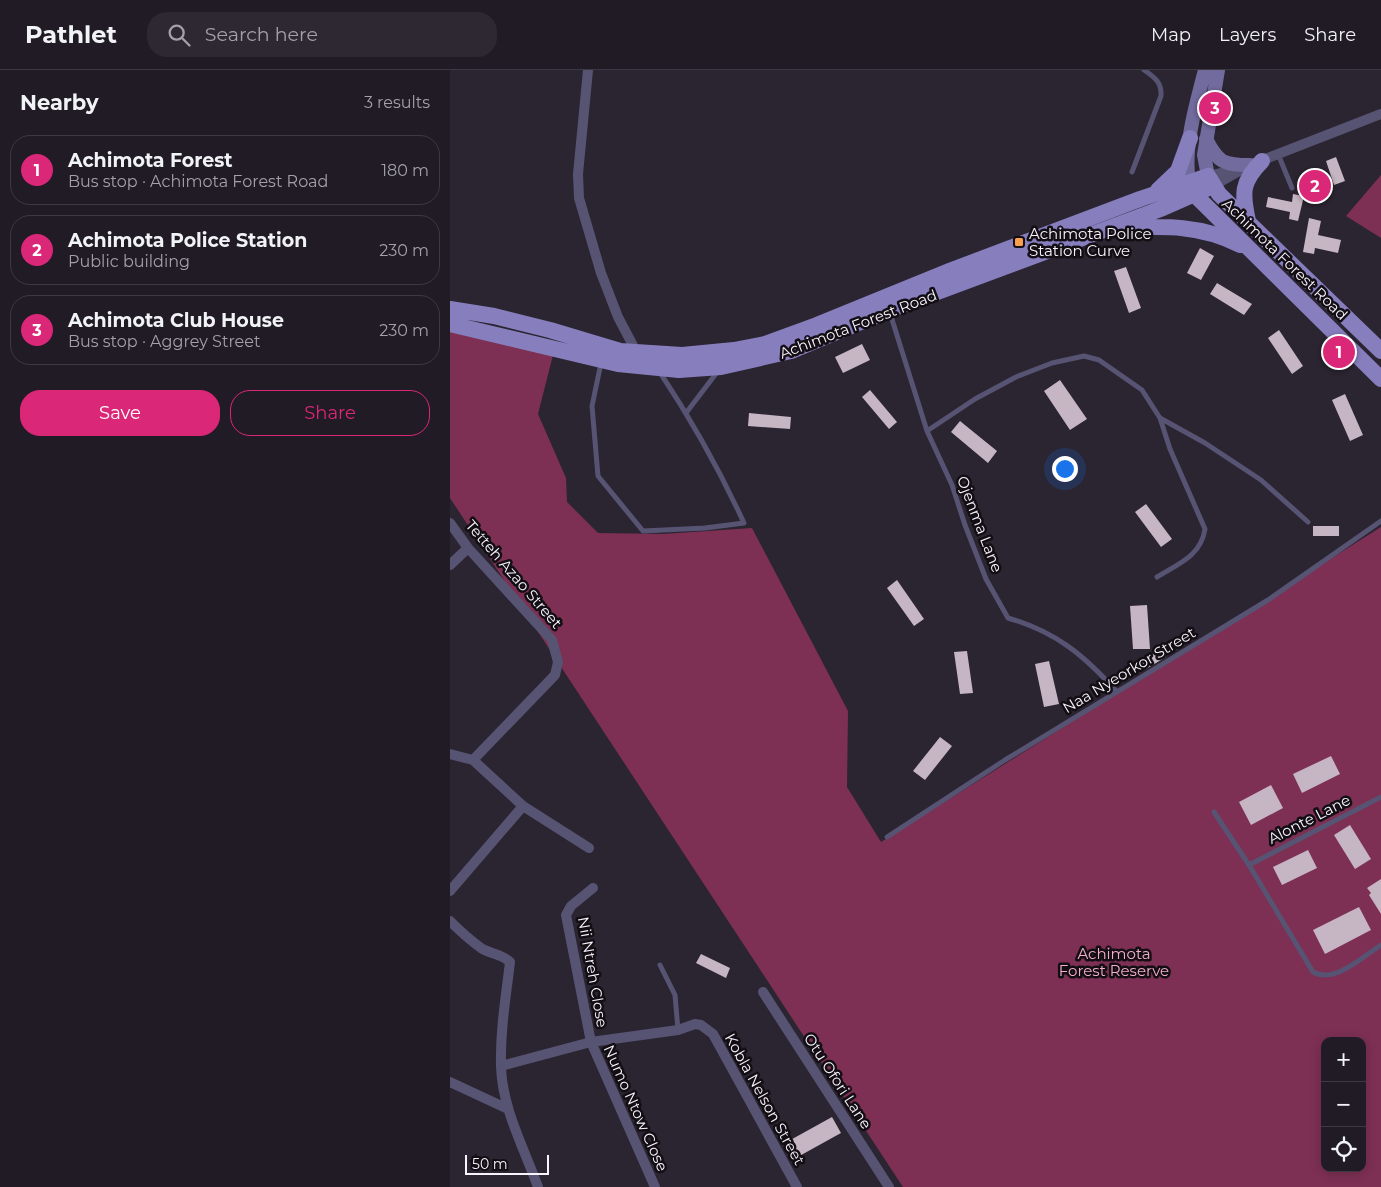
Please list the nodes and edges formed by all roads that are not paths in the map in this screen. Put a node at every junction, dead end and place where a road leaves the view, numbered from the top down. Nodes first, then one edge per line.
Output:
1 (588, 70) edge
2 (1205, 70) edge
3 (1218, 70) edge
4 (1146, 71) edge
5 (1381, 114) edge
6 (1198, 138) junction
7 (1278, 154) junction
8 (1256, 163) junction
9 (1132, 172) dead end
10 (1211, 181) junction
11 (1292, 188) dead end
12 (1192, 189) junction
13 (1140, 199) junction
14 (1248, 221) junction
15 (1103, 229) junction
16 (1253, 252) junction
17 (450, 309) edge
18 (889, 310) junction
19 (450, 324) edge
20 (1381, 351) edge
21 (637, 353) junction
22 (601, 361) junction
23 (721, 367) junction
24 (657, 368) junction
25 (1381, 379) edge
26 (686, 413) junction
27 (1160, 418) junction
28 (927, 431) junction
29 (1381, 521) edge
30 (1308, 522) dead end
31 (450, 523) edge
32 (468, 548) junction
33 (450, 564) edge
34 (1157, 577) dead end
35 (1117, 692) junction
36 (450, 754) edge
37 (473, 760) junction
38 (1381, 796) edge
39 (523, 806) junction
40 (1214, 812) dead end
41 (887, 837) dead end
42 (589, 848) dead end
43 (1249, 865) junction
44 (593, 888) dead end
45 (450, 891) edge
46 (450, 920) edge
47 (1381, 945) edge
48 (660, 966) dead end
49 (763, 992) dead end
50 (678, 1030) junction
51 (591, 1042) junction
52 (501, 1066) junction
53 (450, 1082) edge
54 (508, 1109) junction
55 (538, 1187) edge
56 (655, 1187) edge
57 (797, 1187) edge
58 (889, 1187) edge

1 - 21 street
2 - 6 main road
3 - 6 main road
4 - 9 lane
5 - 7 street
6 - 8 main road
6 - 10 main road
6 - 12 main road
6 - 13 main road
7 - 8 street
7 - 11 lane
8 - 10 street
8 - 14 main road
10 - 12 main road, Achimota Forest Road
10 - 14 main road, Achimota Forest Road
12 - 13 main road, Achimota Forest Road
12 - 15 main road, Achimota Forest Road
12 - 16 main road, Achimota Forest Road
13 - 21 main road, Achimota Forest Road
14 - 20 main road, Achimota Forest Road
15 - 16 main road
15 - 18 main road, Achimota Forest Road
16 - 25 main road, Achimota Forest Road
17 - 21 main road, Achimota Forest Road
18 - 23 main road, Achimota Forest Road
18 - 28 lane, Ojenma Lane
19 - 22 main road, Achimota Forest Road
22 - 24 main road, Achimota Forest Road
22 - 26 lane
23 - 24 main road, Achimota Forest Road
23 - 26 lane
24 - 26 lane
27 - 28 lane
27 - 30 lane
27 - 34 lane
28 - 35 lane, Ojenma Lane
29 - 35 lane, Naa Nyeorkor Street
31 - 32 street, Tetteh Azao Street
32 - 33 street
32 - 37 street, Tetteh Azao Street
35 - 41 lane, Naa Nyeorkor Street
36 - 37 street
37 - 39 street
38 - 43 lane, Alonte Lane
39 - 42 street
39 - 45 street
40 - 43 lane
43 - 47 lane
44 - 51 street, Nii Ntreh Close
46 - 52 street
48 - 50 lane
49 - 58 street, Otu Ofori Lane
50 - 51 street, Kobla Nelson Street
50 - 57 street, Kobla Nelson Street
51 - 52 street, Kobla Nelson Street
51 - 56 street, Numo Ntow Close
52 - 54 street
53 - 54 street
54 - 55 street

